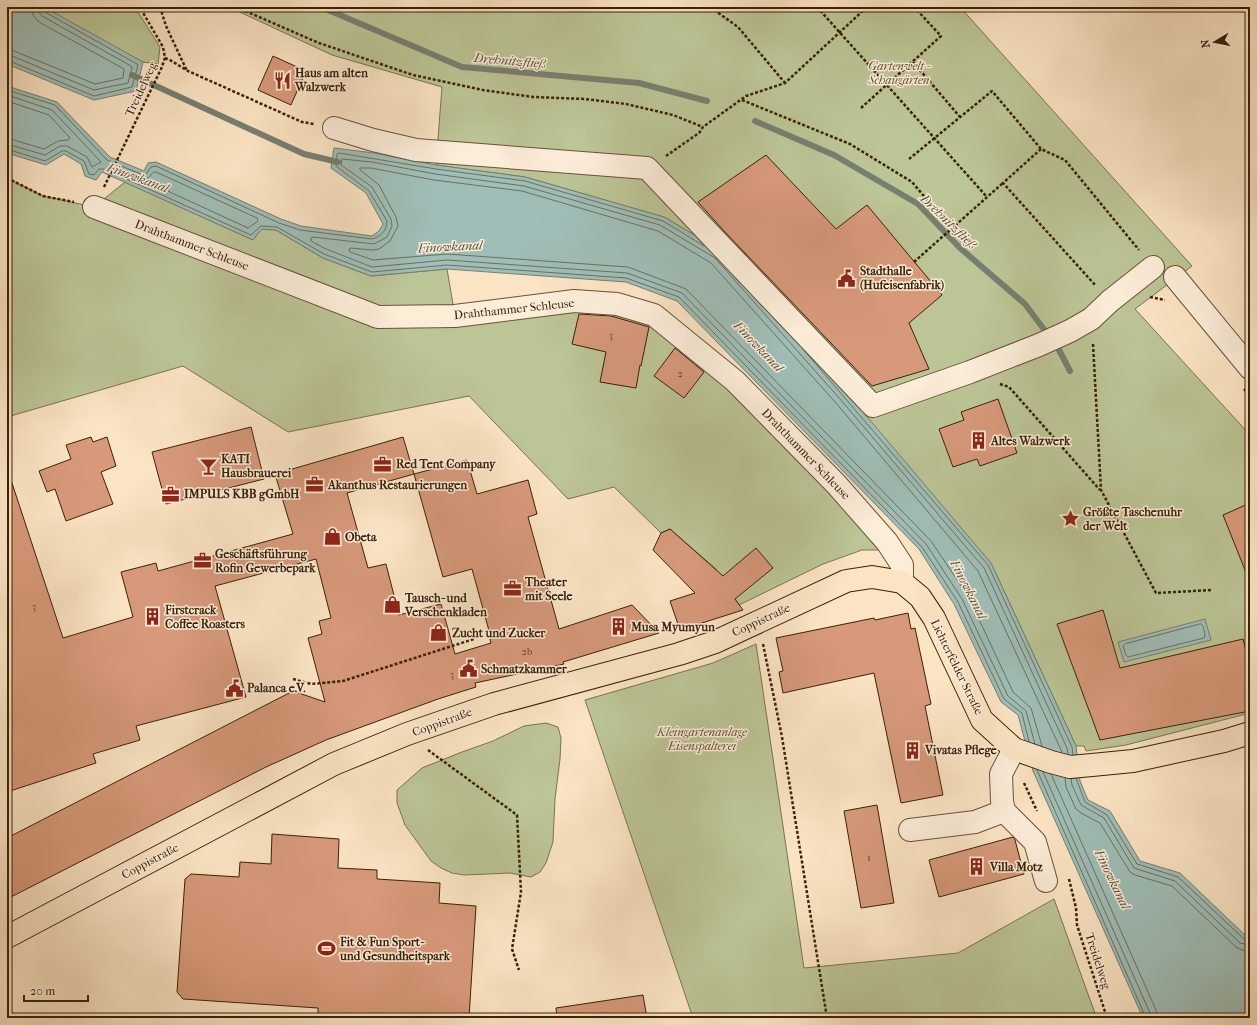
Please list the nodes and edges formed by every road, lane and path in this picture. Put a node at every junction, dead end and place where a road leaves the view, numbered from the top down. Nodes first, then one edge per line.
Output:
1 (144, 7) edge
2 (160, 7) edge
3 (236, 7) edge
4 (710, 7) edge
5 (817, 7) edge
6 (867, 7) edge
7 (914, 7) edge
8 (840, 32) junction
9 (165, 58) junction
10 (913, 62) junction
11 (188, 71) junction
12 (785, 83) junction
13 (888, 86) junction
14 (741, 100) junction
15 (861, 108) dead end
16 (960, 117) junction
17 (704, 127) junction
18 (334, 128) joint
19 (934, 138) junction
20 (1041, 149) junction
21 (674, 150) dead end
22 (909, 159) dead end
23 (7, 178) edge
24 (108, 178) dead end
25 (1003, 183) junction
26 (987, 197) junction
27 (94, 207) joint
28 (951, 228) junction
29 (914, 262) dead end
30 (1153, 267) joint
31 (1175, 278) dead end
32 (1110, 301) junction
33 (1091, 319) junction
34 (1250, 368) edge
35 (970, 372) junction
36 (1101, 490) junction
37 (902, 582) junction
38 (1212, 590) dead end
39 (755, 623) junction
40 (474, 639) dead end
41 (293, 679) dead end
42 (1250, 733) edge
43 (407, 734) junction
44 (1014, 749) junction
45 (1004, 811) junction
46 (910, 830) dead end
47 (1046, 881) dead end
48 (1076, 908) dead end
49 (7, 937) edge
50 (519, 970) dead end
51 (827, 1018) edge
52 (1107, 1018) edge

1 - 9 path, Treidelweg
2 - 11 path
3 - 17 path
4 - 12 path
5 - 8 path
6 - 8 path
7 - 10 path
8 - 12 path
8 - 13 path
9 - 11 path
9 - 24 path, Treidelweg
10 - 13 path
10 - 16 path
11 - 18 path
12 - 14 path
13 - 15 path
13 - 19 path
14 - 17 path
14 - 28 path
16 - 19 path
16 - 20 path
17 - 21 path
18 - 35 lane
19 - 22 path
19 - 26 path
20 - 25 path
20 - 30 path
23 - 27 path
25 - 26 path
25 - 32 path
26 - 28 path
27 - 37 lane, Drahthammer Schleuse
28 - 29 path
30 - 32 lane
31 - 34 lane
32 - 33 lane
33 - 35 lane
33 - 36 path
35 - 36 path
36 - 38 path
37 - 39 main road, Coppistraße
37 - 44 main road, Lichterfelder Straße
39 - 43 main road, Coppistraße
39 - 51 path
40 - 41 path
42 - 44 main road, Lichterfelder Straße
43 - 49 main road, Coppistraße
43 - 50 path
44 - 45 lane
45 - 46 lane
45 - 47 lane
48 - 52 path, Treidelweg

